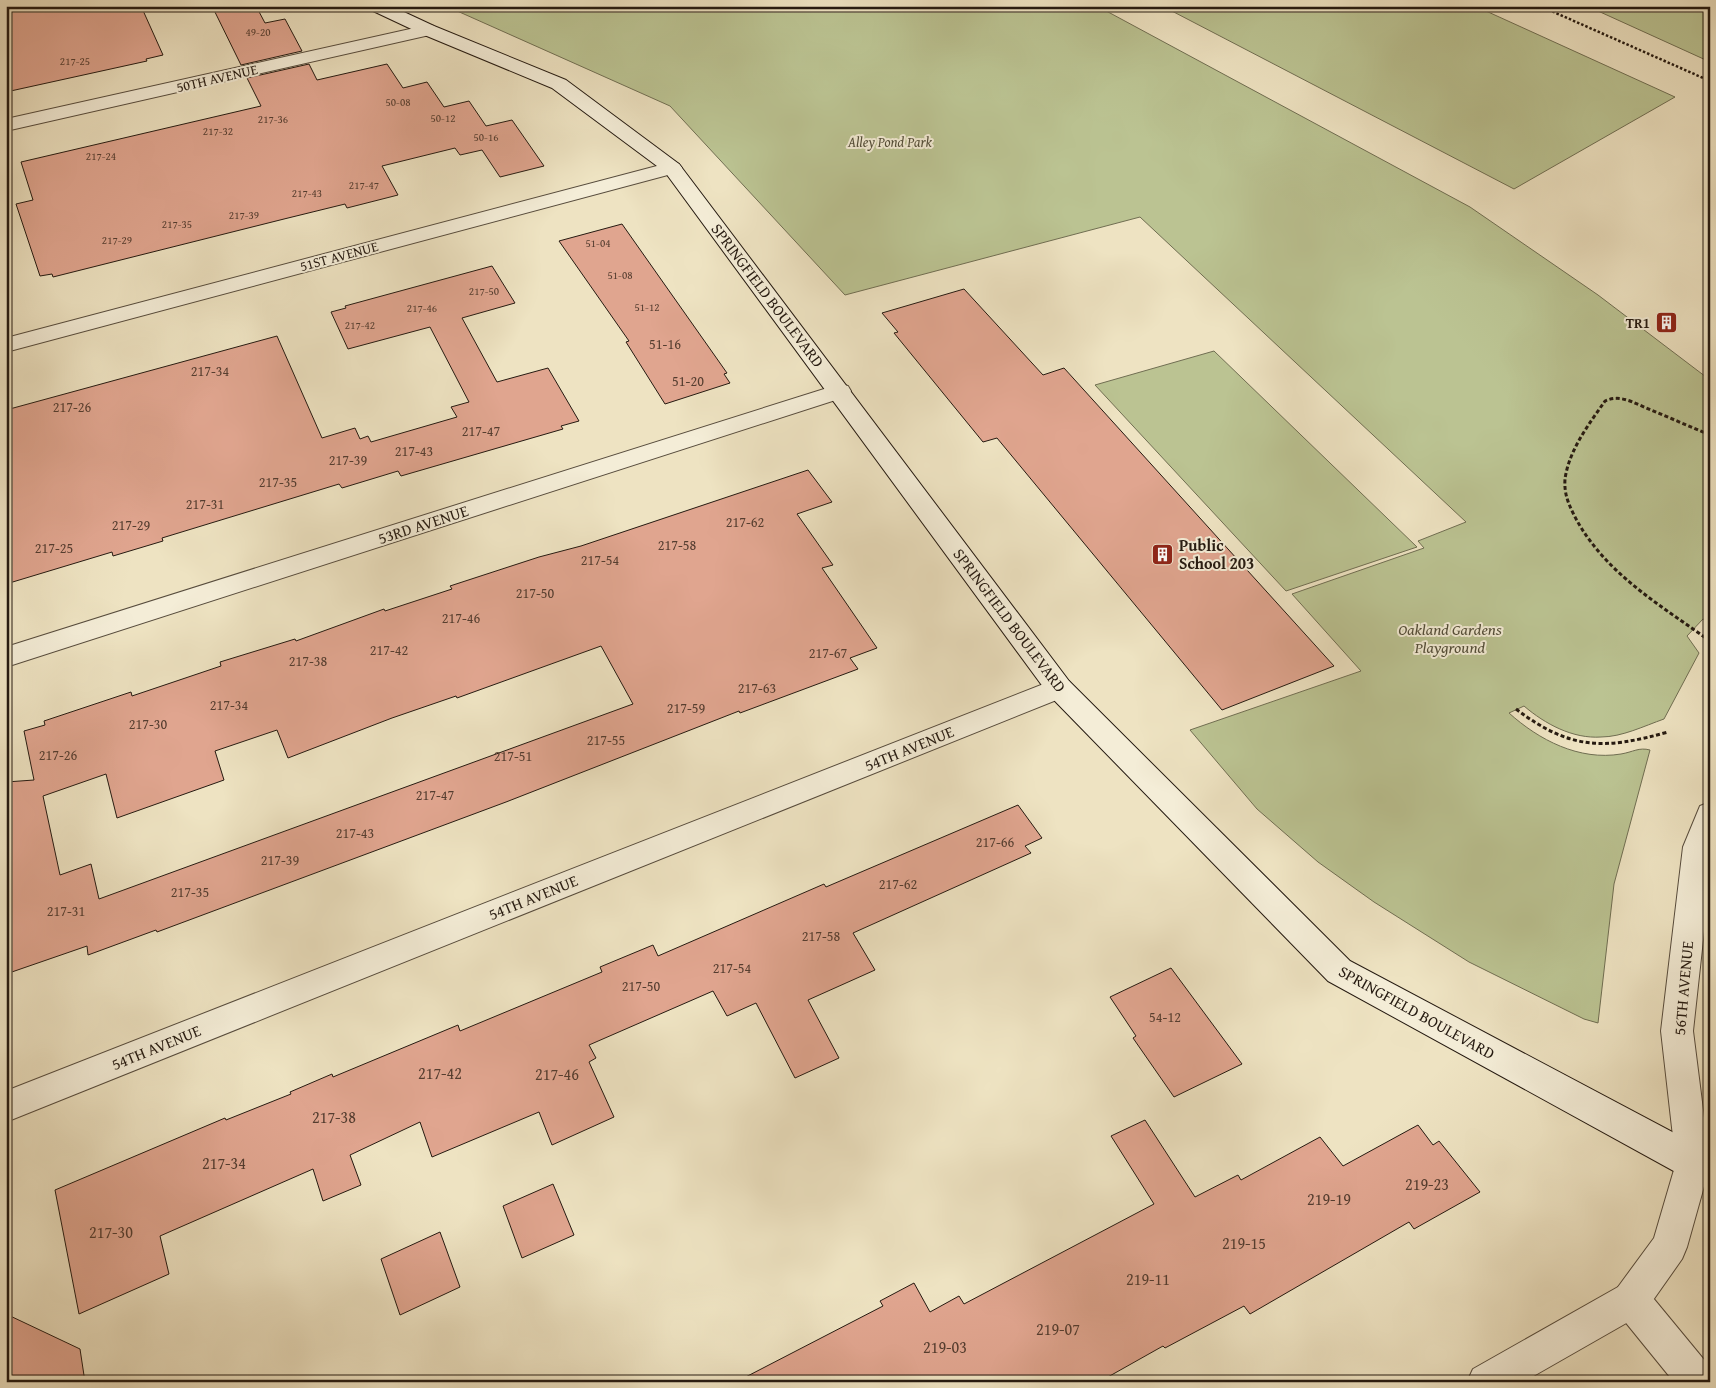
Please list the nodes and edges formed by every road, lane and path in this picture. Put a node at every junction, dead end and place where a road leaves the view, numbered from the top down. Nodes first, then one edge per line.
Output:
1 (377, 6) edge
2 (1540, 6) edge
3 (428, 30) junction
4 (1710, 81) edge
5 (6, 125) edge
6 (672, 168) junction
7 (6, 345) edge
8 (840, 391) junction
9 (1710, 435) edge
10 (1710, 641) edge
11 (6, 657) edge
12 (1059, 688) junction
13 (1516, 709) dead end
14 (1668, 732) dead end
15 (1710, 814) edge
16 (6, 1107) edge
17 (1704, 1163) edge
18 (1631, 1300) junction
19 (1486, 1382) edge
20 (1698, 1382) edge

1 - 3 street, SPRINGFIELD BOULEVARD
2 - 4 path
3 - 5 street, 50TH AVENUE
3 - 6 street, SPRINGFIELD BOULEVARD
6 - 7 street, 51ST AVENUE
6 - 8 street, SPRINGFIELD BOULEVARD
8 - 11 street, 53RD AVENUE
8 - 12 street, SPRINGFIELD BOULEVARD
9 - 10 path
12 - 16 street, 54TH AVENUE
12 - 17 street, SPRINGFIELD BOULEVARD
13 - 14 path
15 - 17 street, 56TH AVENUE
17 - 18 street, 56TH AVENUE
18 - 19 street, 56TH AVENUE
18 - 20 street

